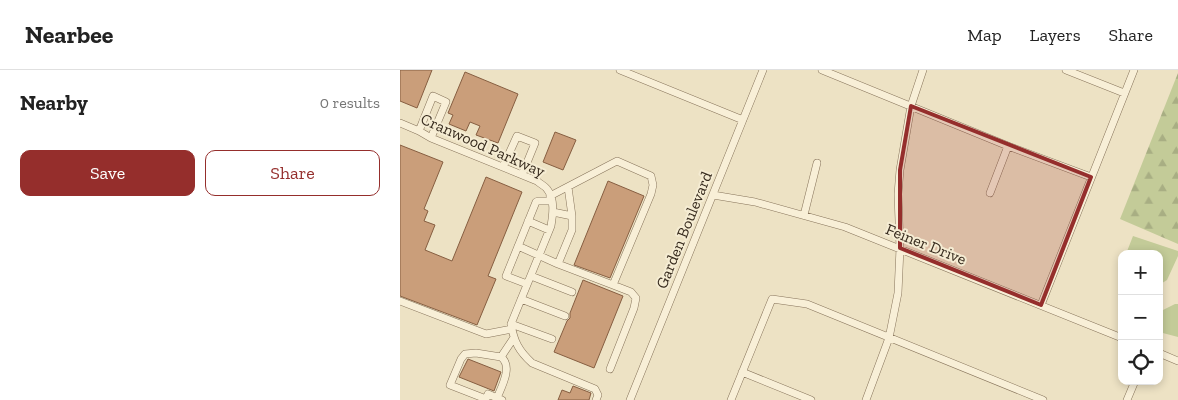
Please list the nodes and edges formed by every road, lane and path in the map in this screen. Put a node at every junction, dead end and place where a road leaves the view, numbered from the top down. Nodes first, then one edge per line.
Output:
1 (620, 70) edge
2 (763, 70) edge
3 (822, 70) edge
4 (923, 70) edge
5 (1066, 70) edge
6 (1134, 70) edge
7 (1124, 93) junction
8 (911, 106) junction
9 (743, 120) junction
10 (400, 123) edge
11 (419, 131) junction
12 (431, 138) junction
13 (1008, 146) junction
14 (816, 163) dead end
15 (503, 167) junction
16 (522, 175) junction
17 (1091, 177) junction
18 (568, 187) junction
19 (990, 192) dead end
20 (714, 195) junction
21 (551, 199) junction
22 (553, 212) junction
23 (804, 215) junction
24 (572, 216) junction
25 (528, 221) junction
26 (549, 230) junction
27 (518, 246) junction
28 (900, 248) junction
29 (539, 255) junction
30 (558, 264) junction
31 (530, 276) junction
32 (527, 284) junction
33 (613, 285) junction
34 (572, 292) dead end
35 (521, 299) junction
36 (400, 301) edge
37 (1041, 305) junction
38 (565, 316) dead end
39 (511, 327) junction
40 (1118, 336) edge
41 (889, 338) junction
42 (513, 339) junction
43 (552, 339) dead end
44 (1163, 355) edge
45 (501, 357) junction
46 (1178, 361) edge
47 (610, 369) dead end
48 (742, 372) junction
49 (1133, 385) edge
50 (499, 399) edge
51 (596, 400) edge
52 (630, 400) edge
53 (731, 400) edge
54 (811, 400) edge
55 (866, 400) edge
56 (1043, 400) edge
57 (1127, 400) edge

1 - 9 street
2 - 9 street, Garden Boulevard
3 - 8 street
4 - 8 street
5 - 7 street
6 - 7 street
7 - 17 street
8 - 13 street
8 - 28 street
9 - 20 street, Garden Boulevard
10 - 11 street, Cranwood Parkway
11 - 12 street, Cranwood Parkway
11 - 12 street
12 - 15 street, Cranwood Parkway
13 - 17 street
13 - 19 street
14 - 23 street
15 - 16 street, Cranwood Parkway
15 - 16 street
16 - 21 street, Cranwood Parkway
17 - 37 street
18 - 21 street
18 - 24 street
18 - 33 street
20 - 23 street, Feiner Drive
20 - 52 street, Garden Boulevard
21 - 22 street, Cranwood Parkway
21 - 25 street
22 - 24 street
22 - 26 street, Cranwood Parkway
23 - 28 street, Feiner Drive
24 - 30 street
25 - 26 street
25 - 27 street
26 - 29 street, Cranwood Parkway
27 - 29 street
27 - 32 street
28 - 37 street, Feiner Drive
28 - 41 street
29 - 30 street
29 - 31 street, Cranwood Parkway
30 - 33 street
31 - 32 street, Cranwood Parkway
31 - 34 street
32 - 35 street, Cranwood Parkway
33 - 47 street
35 - 38 street
35 - 39 street, Cranwood Parkway
36 - 39 street
37 - 40 street, Feiner Drive
39 - 42 street, Cranwood Parkway
39 - 43 street
41 - 48 street
41 - 55 street
41 - 56 street
42 - 45 street
42 - 51 street
44 - 46 street
45 - 50 street
45 - 50 street
48 - 53 street
48 - 54 street
49 - 57 street

